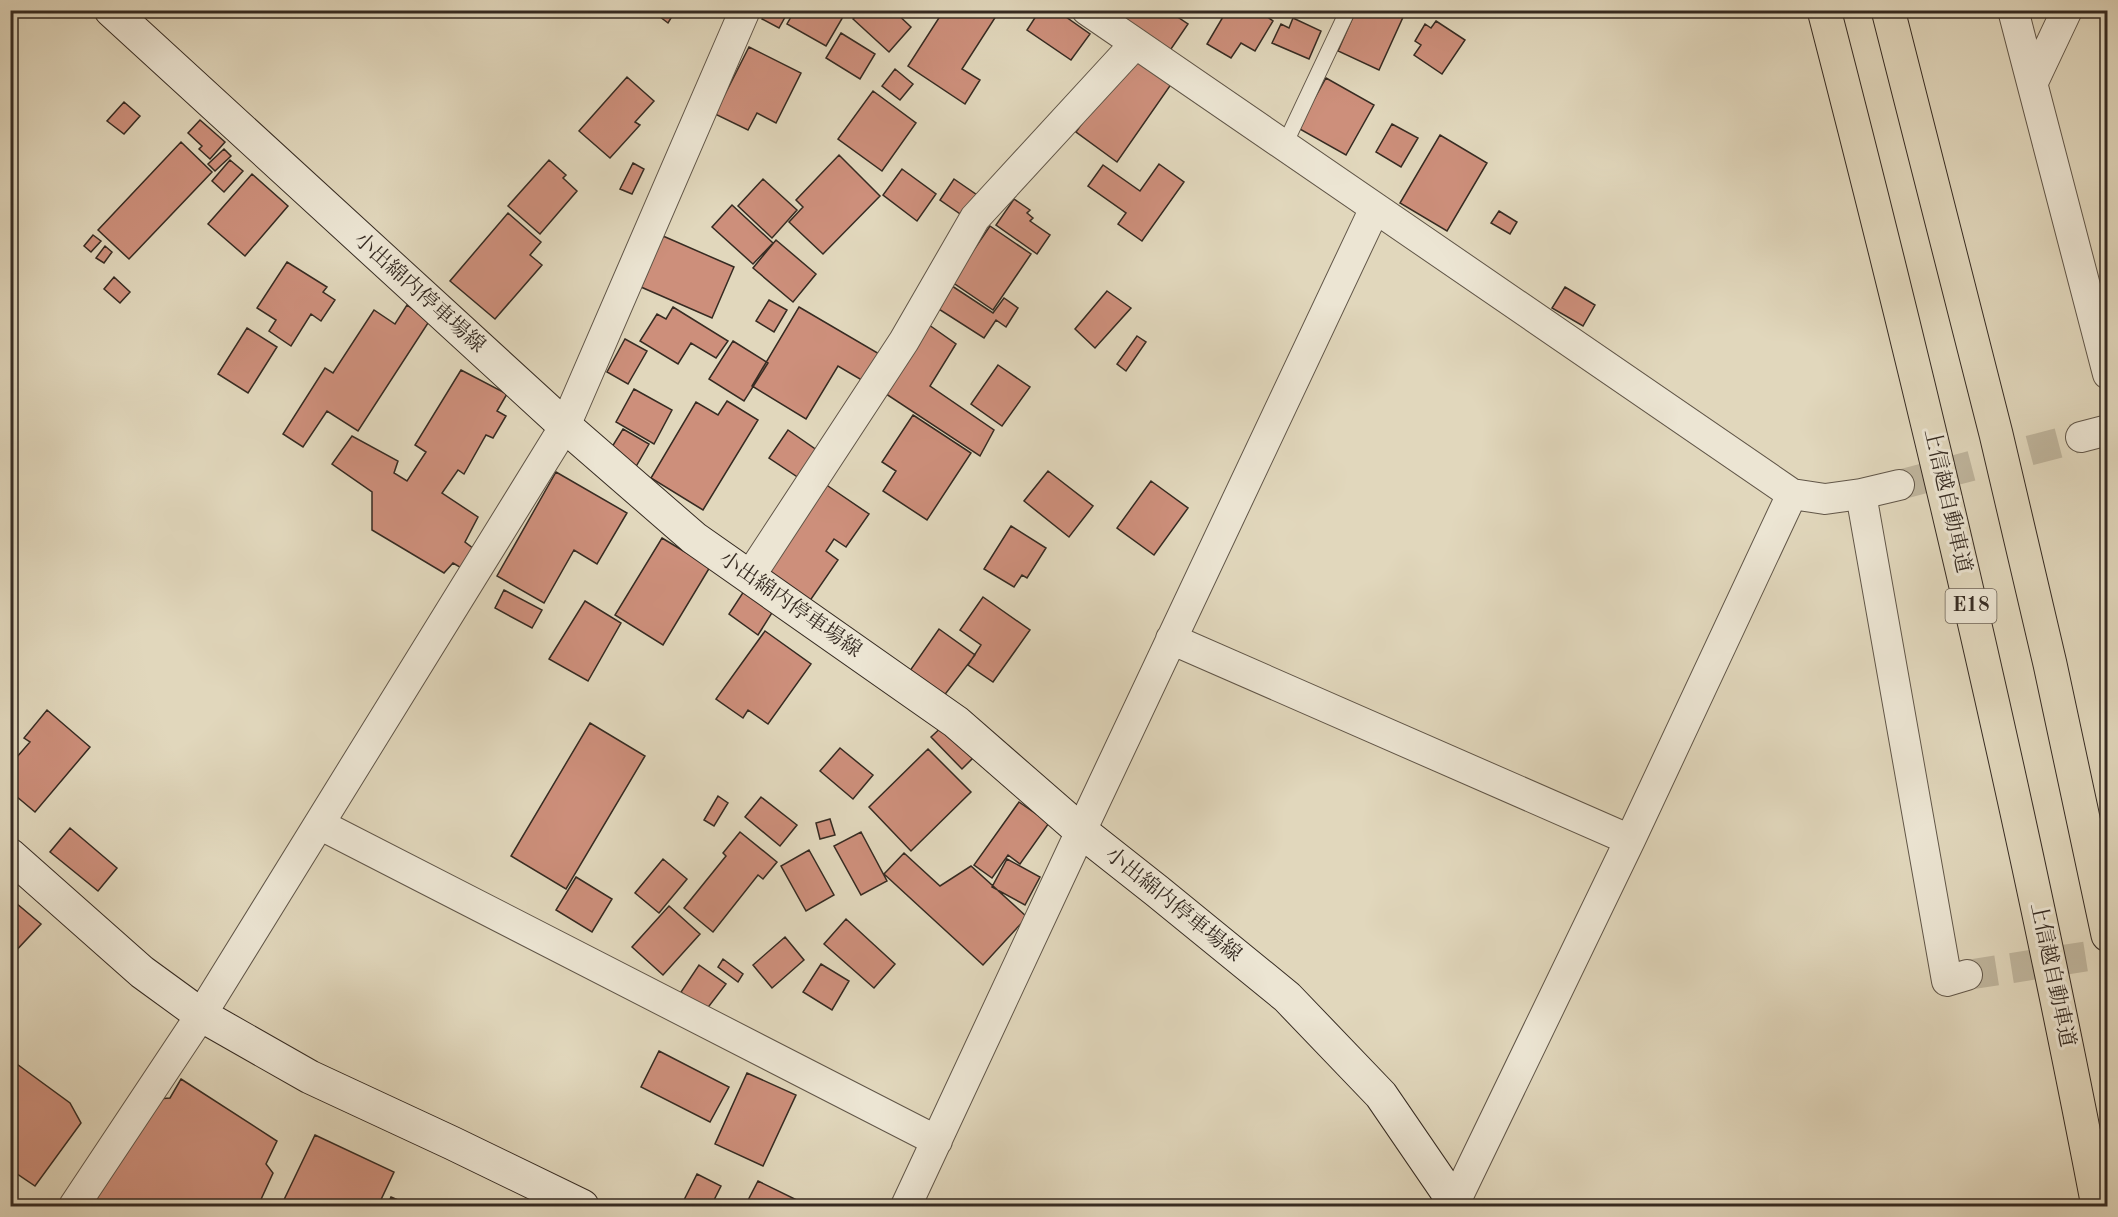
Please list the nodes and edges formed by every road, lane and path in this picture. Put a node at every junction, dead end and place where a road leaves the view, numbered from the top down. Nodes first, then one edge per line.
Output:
1 (111, 10) edge
2 (746, 10) edge
3 (1087, 10) edge
4 (1348, 10) edge
5 (1824, 10) edge
6 (1888, 10) edge
7 (2013, 10) edge
8 (2067, 10) edge
9 (1135, 44) junction
10 (2033, 81) junction
11 (1284, 146) junction
12 (1375, 208) junction
13 (2108, 374) edge
14 (565, 426) junction
15 (1899, 484) tunnel mouth
16 (1792, 494) junction
17 (1861, 494) junction
18 (750, 576) junction
19 (1171, 639) junction
20 (319, 824) junction
21 (1080, 831) junction
22 (1630, 840) junction
23 (10, 855) edge
24 (2108, 935) edge
25 (1967, 975) tunnel mouth
26 (201, 1015) junction
27 (937, 1141) junction
28 (1456, 1204) edge
29 (74, 1206) edge
30 (582, 1206) edge
31 (906, 1206) edge
32 (2098, 1206) edge

1 - 14 main road, 小出綿内停車場線
2 - 14 street
3 - 9 street
4 - 11 lane
5 - 32 highway, 上信越自動車道 / E18
6 - 24 highway
7 - 10 street
8 - 10 street
9 - 11 street
9 - 18 street
10 - 13 street
11 - 12 street
12 - 16 street
12 - 19 street
14 - 18 main road, 小出綿内停車場線
14 - 20 street
15 - 17 street
16 - 17 street
16 - 22 street
17 - 25 street
18 - 21 main road, 小出綿内停車場線
19 - 21 street
19 - 22 street
20 - 26 street
20 - 27 street
21 - 27 street
21 - 28 main road, 小出綿内停車場線
22 - 28 street
23 - 26 main road
26 - 29 street
26 - 30 main road
27 - 31 street

